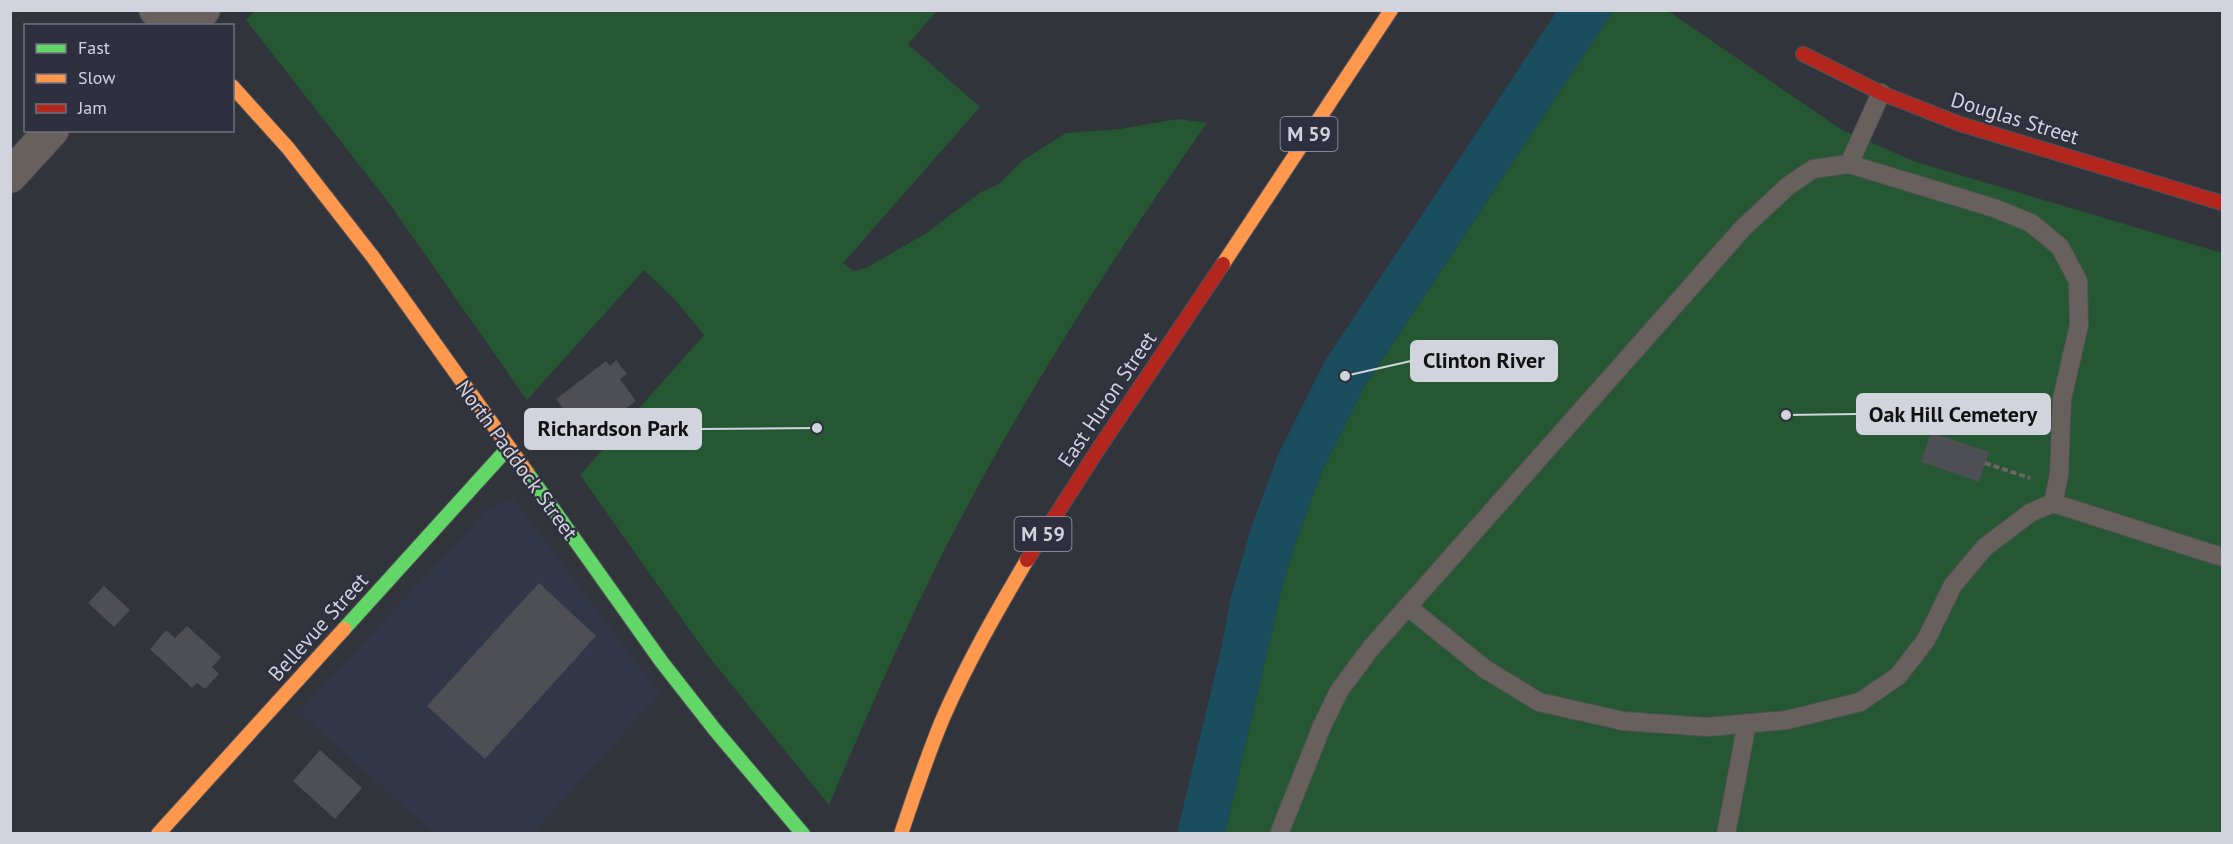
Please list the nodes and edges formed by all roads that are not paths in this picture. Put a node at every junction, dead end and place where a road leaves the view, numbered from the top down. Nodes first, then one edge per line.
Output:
1 (203, 10) edge
2 (1391, 10) edge
3 (191, 24) edge
4 (1803, 54) dead end
5 (234, 88) edge
6 (1881, 93) junction
7 (50, 132) edge
8 (1849, 164) junction
9 (10, 176) edge
10 (2223, 203) edge
11 (508, 448) junction
12 (2055, 496) junction
13 (2223, 557) edge
14 (1408, 607) junction
15 (1747, 723) junction
16 (158, 834) edge
17 (803, 834) edge
18 (901, 834) edge
19 (1279, 834) edge
20 (1726, 834) edge

1 - 3 street
2 - 18 main road, East Huron Street / M 59
4 - 6 main road, Douglas Street
5 - 11 main road, North Paddock Street
6 - 8 lane
6 - 10 main road, Douglas Street
7 - 9 street
8 - 12 lane
8 - 14 lane
11 - 16 main road, Bellevue Street
11 - 17 main road, North Paddock Street
12 - 13 lane
12 - 15 lane
14 - 15 lane
14 - 19 lane
15 - 20 lane

